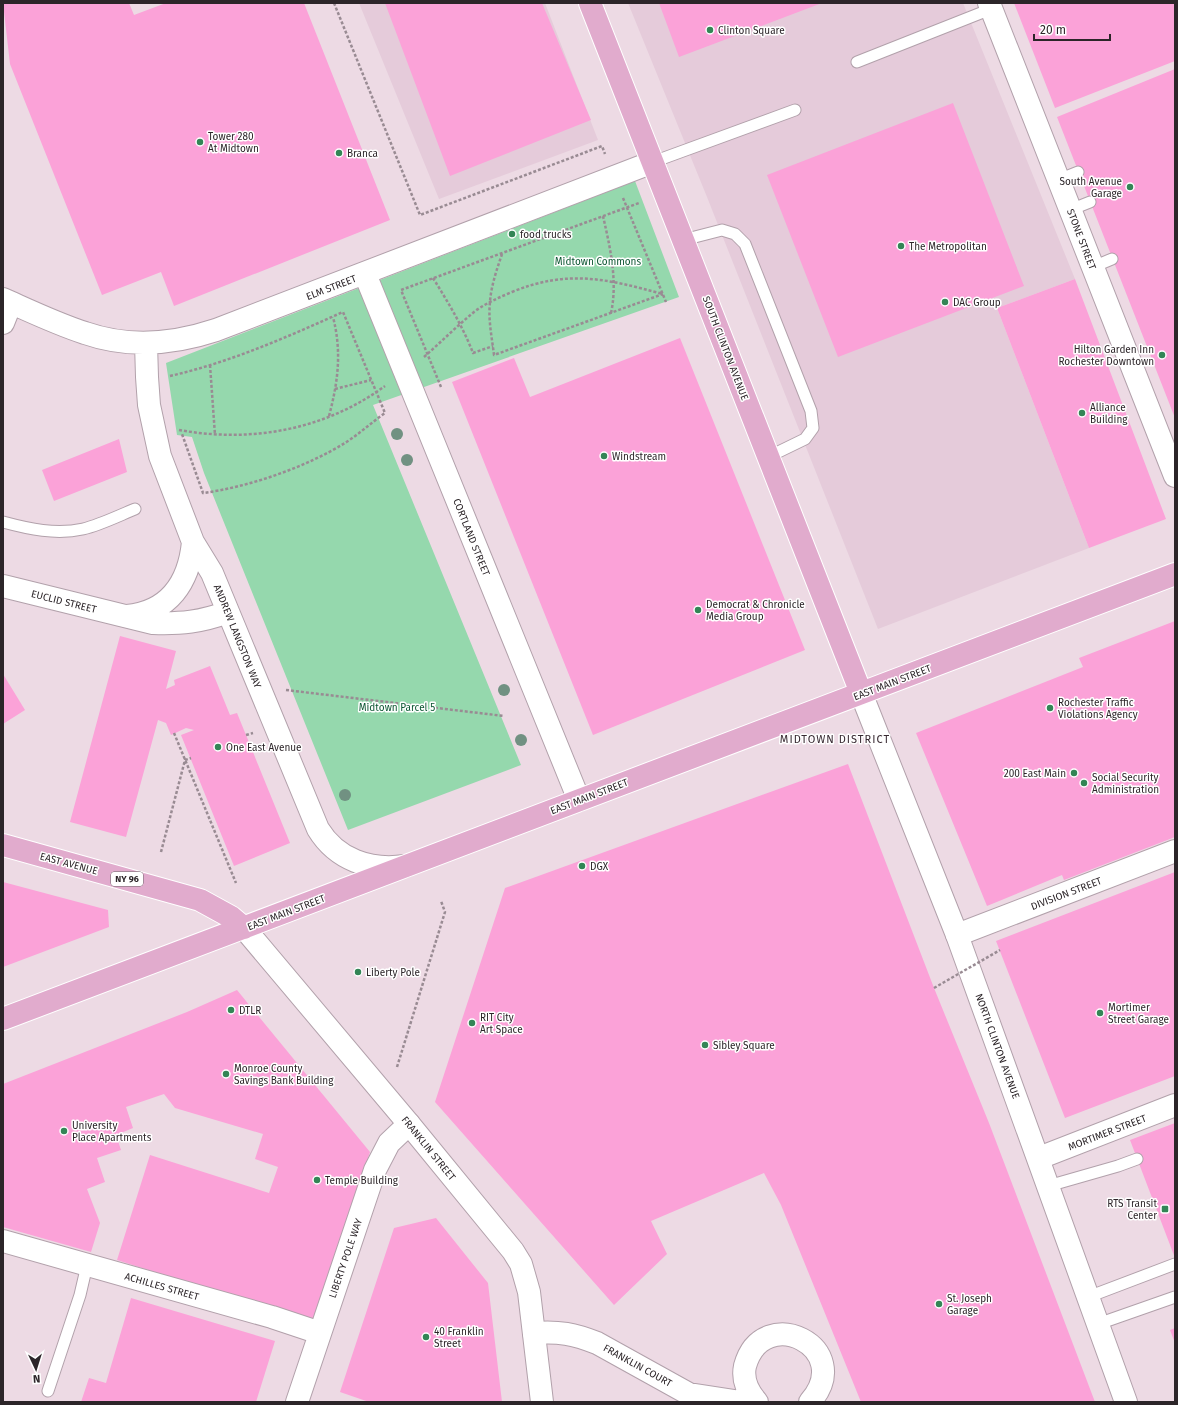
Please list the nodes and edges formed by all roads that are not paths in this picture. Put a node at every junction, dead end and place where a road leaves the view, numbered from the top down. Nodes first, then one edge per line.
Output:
1 (590, 3) edge
2 (990, 6) edge
3 (856, 62) dead end
4 (795, 110) dead end
5 (653, 162) junction
6 (1078, 172) dead end
7 (1058, 180) junction
8 (1090, 202) dead end
9 (1070, 210) junction
10 (683, 240) junction
11 (365, 274) junction
12 (7, 301) edge
13 (3, 323) edge
14 (146, 343) junction
15 (768, 457) junction
16 (1175, 476) edge
17 (135, 509) dead end
18 (3, 522) edge
19 (193, 542) junction
20 (1175, 574) edge
21 (3, 586) edge
22 (228, 612) junction
23 (124, 617) junction
24 (861, 693) junction
25 (579, 800) junction
26 (3, 845) edge
27 (1175, 851) edge
28 (406, 866) junction
29 (244, 928) junction
30 (957, 935) junction
31 (3, 1019) edge
32 (1175, 1106) edge
33 (409, 1124) junction
34 (1039, 1158) junction
35 (1137, 1159) dead end
36 (1048, 1186) junction
37 (3, 1241) edge
38 (1175, 1264) edge
39 (87, 1265) junction
40 (1088, 1297) junction
41 (1175, 1297) edge
42 (1098, 1324) junction
43 (320, 1333) junction
44 (534, 1333) junction
45 (48, 1391) dead end
46 (297, 1402) edge
47 (542, 1402) edge
48 (741, 1402) edge
49 (757, 1402) edge
50 (810, 1402) edge
51 (1126, 1402) edge

1 - 5 main road, SOUTH CLINTON AVENUE
2 - 3 lane
2 - 7 street, STONE STREET
4 - 5 lane
5 - 10 main road, SOUTH CLINTON AVENUE
5 - 11 street, ELM STREET
6 - 7 lane
7 - 9 street, STONE STREET
8 - 9 lane
9 - 16 street, STONE STREET
10 - 15 main road, SOUTH CLINTON AVENUE
10 - 15 lane
11 - 14 street, ELM STREET
11 - 25 street, CORTLAND STREET
12 - 13 street
12 - 14 street, ELM STREET
14 - 19 street, ANDREW LANGSTON WAY
15 - 24 main road, SOUTH CLINTON AVENUE
17 - 18 lane
19 - 22 street, ANDREW LANGSTON WAY
19 - 23 street, EUCLID STREET
20 - 24 main road, EAST MAIN STREET
21 - 23 street, EUCLID STREET
22 - 23 street, EUCLID STREET
22 - 28 street, ANDREW LANGSTON WAY
24 - 25 main road, EAST MAIN STREET
24 - 30 street, NORTH CLINTON AVENUE
25 - 28 main road, EAST MAIN STREET
26 - 29 main road, EAST AVENUE / NY 96
27 - 30 street, DIVISION STREET
28 - 29 main road, EAST MAIN STREET
29 - 31 main road, EAST MAIN STREET
29 - 33 street, FRANKLIN STREET
30 - 34 street, NORTH CLINTON AVENUE
32 - 34 street, MORTIMER STREET
33 - 43 street, LIBERTY POLE WAY
33 - 44 street, FRANKLIN STREET
34 - 36 street, NORTH CLINTON AVENUE
35 - 36 lane
36 - 40 street, NORTH CLINTON AVENUE
37 - 39 street, ACHILLES STREET
38 - 40 lane
39 - 43 street, ACHILLES STREET
39 - 45 lane
40 - 42 street, NORTH CLINTON AVENUE
41 - 42 lane
42 - 51 street, NORTH CLINTON AVENUE
43 - 46 street, LIBERTY POLE WAY
44 - 47 street, FRANKLIN STREET
44 - 48 street, FRANKLIN COURT
49 - 50 street

